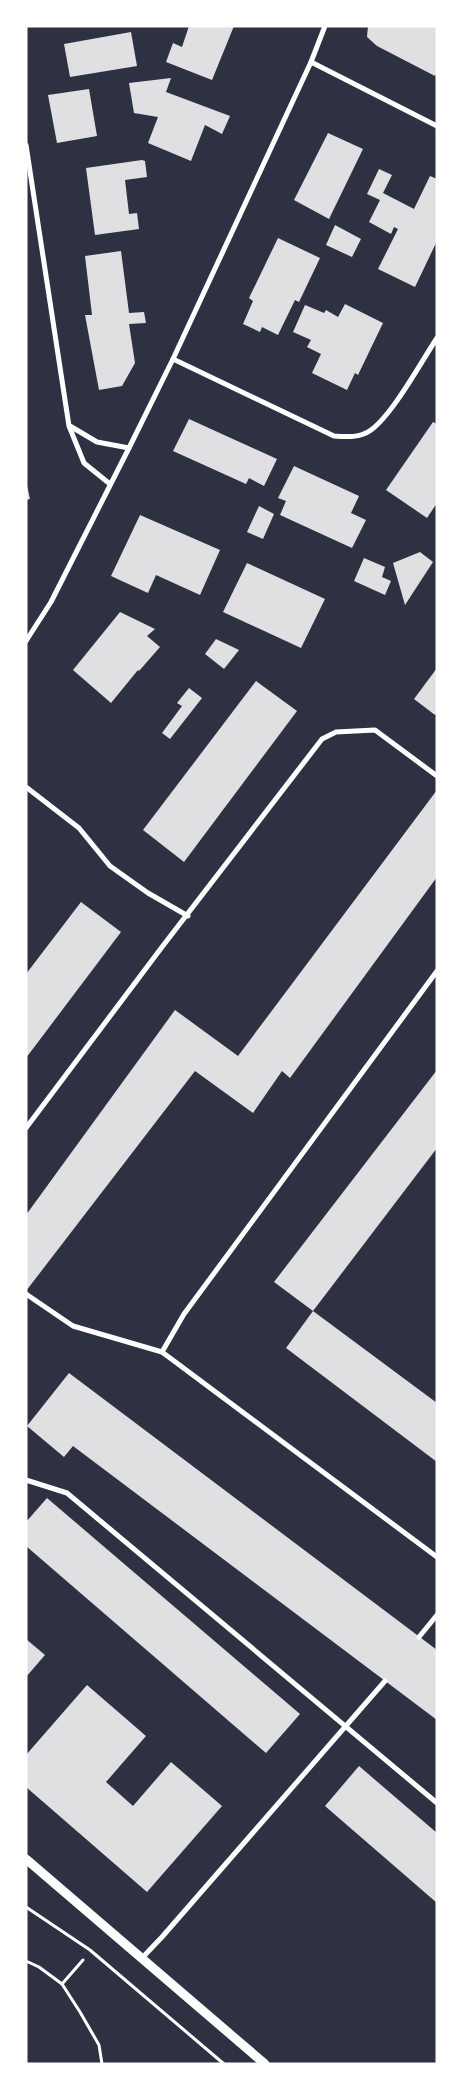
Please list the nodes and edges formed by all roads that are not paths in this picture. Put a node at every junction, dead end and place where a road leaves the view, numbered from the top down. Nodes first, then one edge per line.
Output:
1 (325, 26) edge
2 (311, 62) junction
3 (437, 126) edge
4 (26, 146) edge
5 (437, 338) edge
6 (173, 359) junction
7 (69, 426) junction
8 (129, 448) junction
9 (110, 484) junction
10 (26, 641) edge
11 (437, 776) edge
12 (26, 787) edge
13 (188, 916) junction
14 (437, 971) edge
15 (26, 1128) edge
16 (26, 1294) edge
17 (162, 1352) junction
18 (26, 1480) edge
19 (437, 1557) edge
20 (437, 1615) edge
21 (420, 1637) dead end
22 (385, 1681) dead end
23 (347, 1726) junction
24 (437, 1803) edge
25 (26, 1859) edge
26 (142, 1958) junction
27 (265, 2064) edge

1 - 2 street
2 - 3 street
2 - 6 street
4 - 7 street
5 - 6 street
6 - 8 street
7 - 8 street
7 - 9 street
8 - 9 street
9 - 10 street
11 - 13 street
12 - 13 street
13 - 15 street
14 - 17 street
16 - 17 street
17 - 19 street
18 - 23 street
20 - 21 street
22 - 23 street
23 - 24 street
23 - 26 street
25 - 26 street
26 - 27 street

